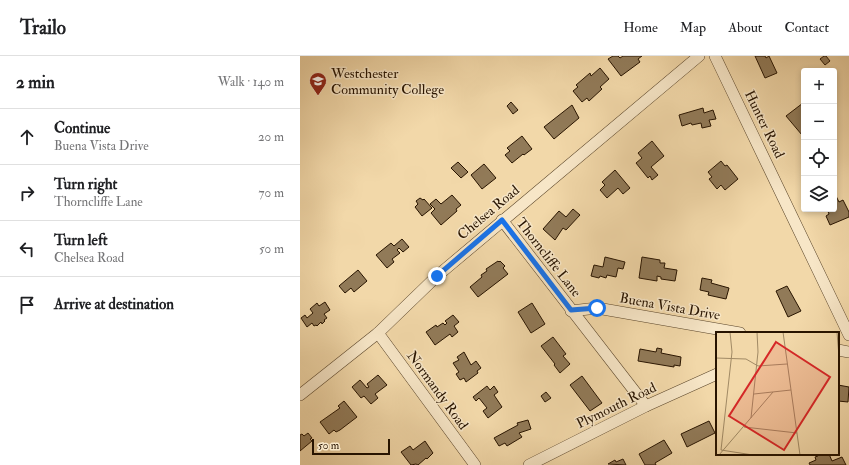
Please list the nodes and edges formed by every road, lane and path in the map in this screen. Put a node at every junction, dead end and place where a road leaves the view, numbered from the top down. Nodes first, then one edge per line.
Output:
1 (699, 56) edge
2 (715, 56) edge
3 (502, 220) junction
4 (571, 310) junction
5 (734, 332) edge
6 (378, 333) junction
7 (849, 335) edge
8 (839, 350) edge
9 (849, 352) edge
10 (716, 374) edge
11 (300, 394) edge
12 (646, 406) junction
13 (475, 465) edge
14 (529, 465) edge

1 - 3 street, Chelsea Road
2 - 7 street, Hunter Road
3 - 4 street, Thorncliffe Lane
3 - 6 street, Chelsea Road
4 - 5 street, Buena Vista Drive
4 - 12 street, Thorncliffe Lane
6 - 11 street, Chelsea Road
6 - 13 street, Normandy Road
8 - 9 street
10 - 12 street, Plymouth Road
12 - 14 street, Plymouth Road

